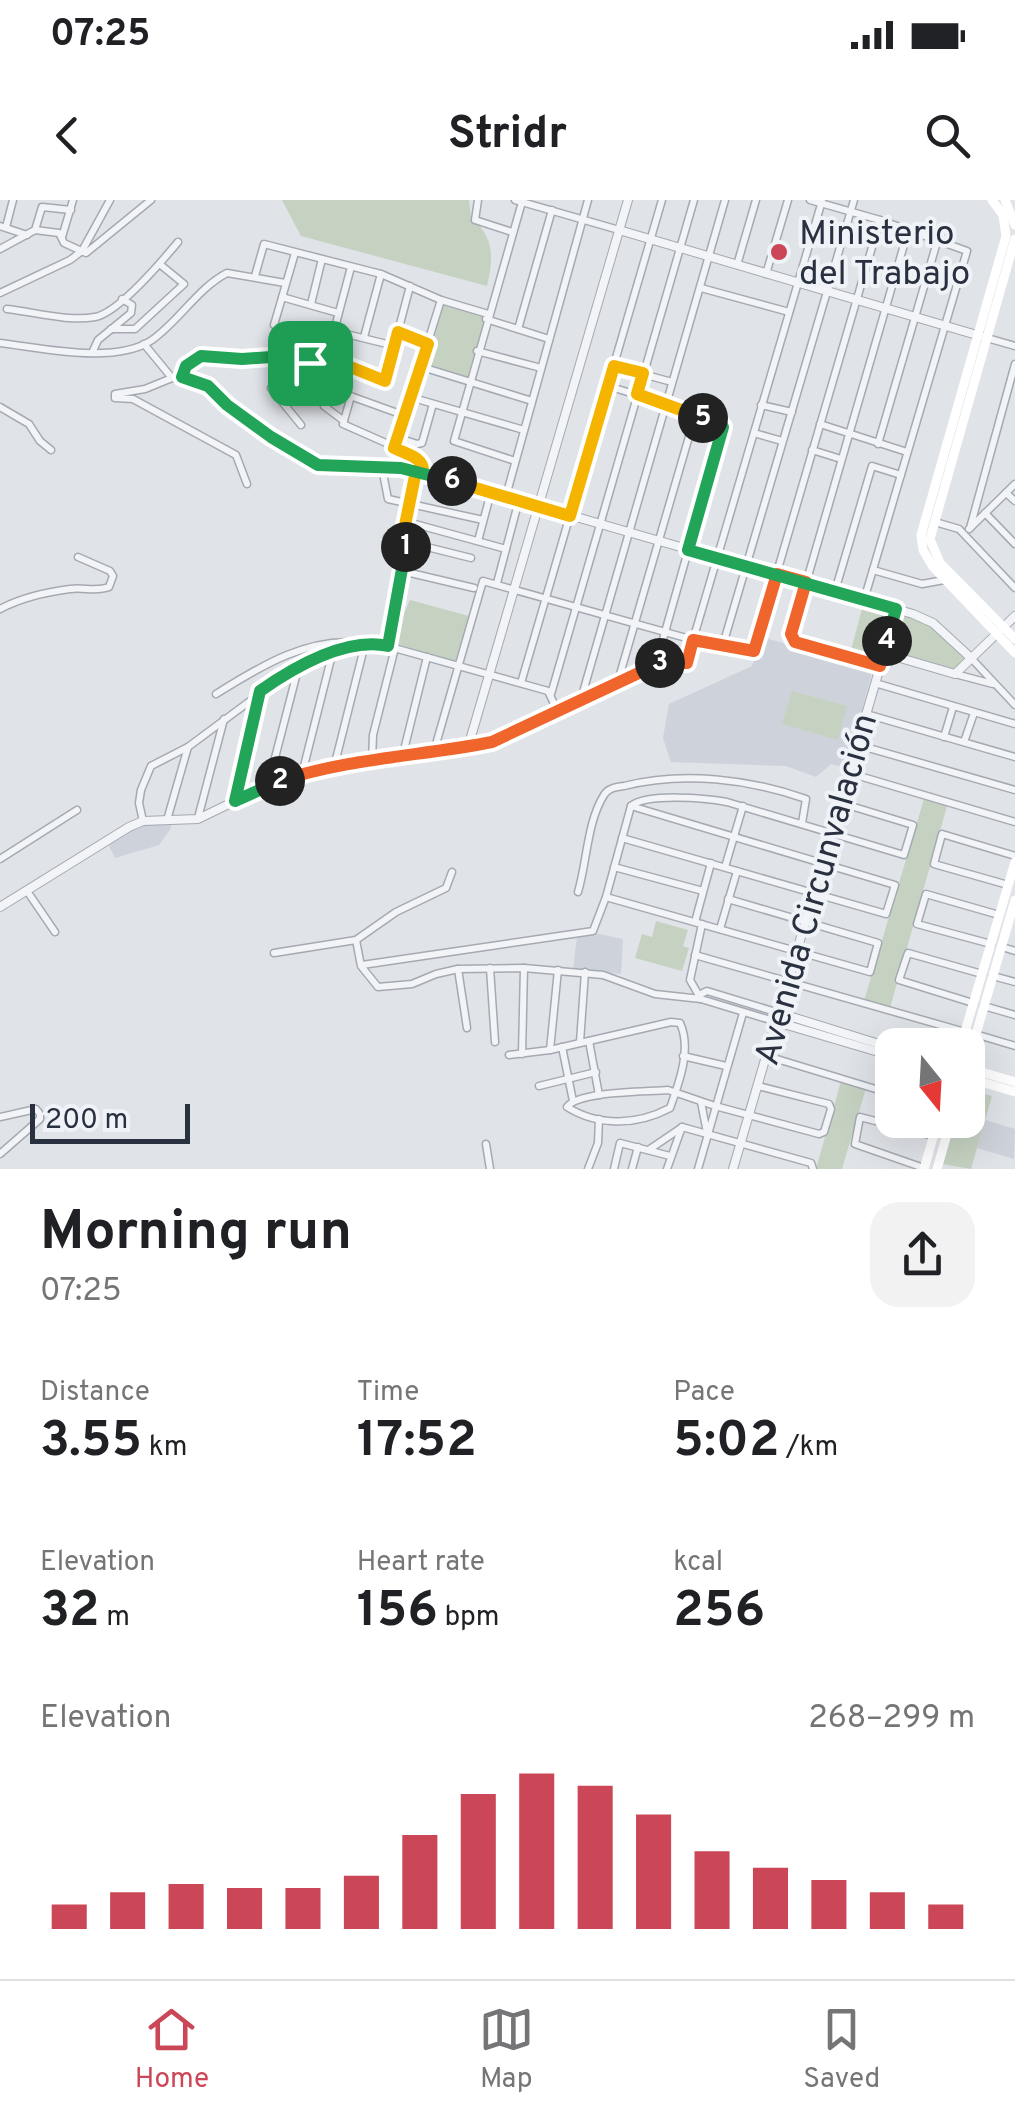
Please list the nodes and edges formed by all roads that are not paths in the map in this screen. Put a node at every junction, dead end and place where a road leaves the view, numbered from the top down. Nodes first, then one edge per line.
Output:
1 (14, 200) edge
2 (74, 200) edge
3 (110, 200) edge
4 (152, 200) edge
5 (478, 200) edge
6 (588, 200) edge
7 (628, 200) edge
8 (662, 200) edge
9 (694, 200) edge
10 (725, 200) edge
11 (756, 200) edge
12 (788, 200) edge
13 (810, 200) edge
14 (854, 200) edge
15 (992, 200) edge
16 (1005, 200) edge
17 (518, 201) edge
18 (822, 202) edge
19 (547, 206) edge
20 (71, 210) junction
21 (850, 211) junction
22 (582, 219) junction
23 (880, 220) junction
24 (1015, 225) edge
25 (3, 227) edge
26 (619, 230) junction
27 (908, 231) junction
28 (512, 232) junction
29 (31, 233) junction
30 (62, 238) junction
31 (650, 240) junction
32 (178, 242) dead end
33 (938, 242) junction
34 (1014, 243) edge
35 (0, 249) edge
36 (680, 249) junction
37 (82, 251) junction
38 (294, 253) junction
39 (709, 257) junction
40 (322, 259) junction
41 (737, 265) junction
42 (162, 266) dead end
43 (352, 267) junction
44 (381, 274) junction
45 (766, 274) junction
46 (256, 276) junction
47 (798, 282) junction
48 (285, 283) junction
49 (410, 286) junction
50 (701, 288) junction
51 (827, 291) junction
52 (0, 294) edge
53 (282, 297) junction
54 (122, 299) junction
55 (856, 299) junction
56 (441, 300) junction
57 (310, 304) junction
58 (7, 308) dead end
59 (885, 308) junction
60 (789, 312) junction
61 (338, 313) junction
62 (487, 316) junction
63 (914, 317) junction
64 (274, 326) dead end
65 (944, 326) junction
66 (112, 330) junction
67 (518, 330) junction
68 (398, 332) junction
69 (364, 337) junction
70 (982, 337) junction
71 (549, 338) junction
72 (0, 343) edge
73 (144, 344) junction
74 (428, 344) junction
75 (395, 346) junction
76 (1015, 346) edge
77 (478, 351) junction
78 (92, 353) junction
79 (1015, 364) edge
80 (614, 366) junction
81 (422, 368) junction
82 (541, 368) junction
83 (643, 373) junction
84 (182, 377) junction
85 (172, 378) junction
86 (672, 382) junction
87 (469, 383) junction
88 (608, 386) junction
89 (637, 394) junction
90 (351, 396) junction
91 (409, 397) junction
92 (532, 401) junction
93 (666, 403) junction
94 (432, 404) junction
95 (761, 405) junction
96 (324, 406) dead end
97 (0, 407) edge
98 (792, 412) junction
99 (461, 413) junction
100 (403, 415) junction
101 (695, 416) junction
102 (344, 421) junction
103 (820, 424) junction
104 (301, 425) dead end
105 (524, 430) junction
106 (754, 433) junction
107 (849, 434) junction
108 (399, 438) junction
109 (782, 442) junction
110 (878, 444) junction
111 (395, 447) junction
112 (51, 450) dead end
113 (812, 450) junction
114 (907, 452) junction
115 (841, 459) junction
116 (515, 461) junction
117 (382, 468) junction
118 (943, 470) junction
119 (420, 472) junction
120 (901, 474) junction
121 (247, 484) dead end
122 (1015, 484) edge
123 (491, 492) junction
124 (1006, 493) junction
125 (506, 496) junction
126 (520, 500) junction
127 (408, 502) junction
128 (1015, 502) edge
129 (538, 506) junction
130 (985, 513) junction
131 (570, 516) junction
132 (483, 520) junction
133 (404, 522) junction
134 (934, 522) junction
135 (600, 524) junction
136 (968, 531) junction
137 (628, 532) junction
138 (387, 537) dead end
139 (658, 540) junction
140 (404, 541) junction
141 (478, 542) junction
142 (1015, 544) edge
143 (506, 549) junction
144 (688, 550) junction
145 (78, 557) dead end
146 (471, 558) dead end
147 (717, 558) junction
148 (748, 566) junction
149 (873, 570) junction
150 (402, 571) junction
151 (777, 574) junction
152 (944, 580) junction
153 (806, 582) junction
154 (497, 583) junction
155 (477, 586) junction
156 (513, 588) junction
157 (1015, 588) edge
158 (835, 591) junction
159 (546, 597) junction
160 (864, 600) junction
161 (576, 606) junction
162 (0, 609) edge
163 (896, 609) junction
164 (605, 614) junction
165 (1015, 616) edge
166 (635, 622) junction
167 (1000, 630) junction
168 (664, 631) junction
169 (1015, 639) edge
170 (693, 640) junction
171 (365, 644) junction
172 (391, 647) junction
173 (722, 648) junction
174 (883, 652) junction
175 (1015, 653) edge
176 (333, 654) junction
177 (428, 657) junction
178 (972, 658) junction
179 (300, 664) junction
180 (656, 664) junction
181 (458, 666) junction
182 (880, 666) junction
183 (956, 674) junction
184 (489, 675) junction
185 (618, 682) junction
186 (521, 683) junction
187 (875, 683) junction
188 (996, 685) junction
189 (260, 691) junction
190 (216, 694) dead end
191 (550, 694) junction
192 (581, 699) junction
193 (1015, 705) edge
194 (953, 707) junction
195 (557, 710) junction
196 (974, 713) junction
197 (866, 714) junction
198 (224, 717) junction
199 (1015, 724) edge
200 (944, 736) junction
201 (964, 742) junction
202 (858, 745) junction
203 (188, 747) junction
204 (468, 747) junction
205 (434, 750) junction
206 (403, 754) junction
207 (1015, 757) edge
208 (372, 760) junction
209 (334, 768) junction
210 (849, 773) junction
211 (302, 774) junction
212 (268, 785) junction
213 (1015, 790) edge
214 (235, 801) junction
215 (841, 803) junction
216 (632, 806) junction
217 (743, 806) junction
218 (77, 810) dead end
219 (166, 820) junction
220 (198, 820) junction
221 (143, 822) junction
222 (802, 822) junction
223 (1015, 822) edge
224 (833, 832) junction
225 (622, 838) junction
226 (733, 838) junction
227 (0, 859) edge
228 (1015, 859) edge
229 (711, 863) junction
230 (823, 863) junction
231 (614, 867) junction
232 (725, 867) junction
233 (737, 870) junction
234 (452, 872) dead end
235 (1008, 885) junction
236 (703, 891) junction
237 (27, 892) junction
238 (578, 892) dead end
239 (815, 893) junction
240 (606, 896) junction
241 (728, 899) junction
242 (1015, 900) edge
243 (0, 906) edge
244 (1008, 918) edge
245 (806, 921) junction
246 (698, 923) junction
247 (720, 929) junction
248 (55, 932) dead end
249 (356, 940) junction
250 (996, 945) junction
251 (798, 951) junction
252 (1015, 951) edge
253 (274, 953) dead end
254 (696, 955) junction
255 (362, 966) junction
256 (490, 968) junction
257 (524, 968) junction
258 (458, 969) junction
259 (558, 970) junction
260 (585, 972) junction
261 (988, 975) junction
262 (789, 980) junction
263 (1015, 982) edge
264 (701, 997) junction
265 (979, 1005) junction
266 (743, 1013) junction
267 (1015, 1015) edge
268 (778, 1017) junction
269 (467, 1028) dead end
270 (953, 1028) edge
271 (972, 1028) edge
272 (985, 1037) edge
273 (589, 1040) junction
274 (495, 1042) dead end
275 (580, 1042) junction
276 (866, 1045) junction
277 (875, 1046) edge
278 (1015, 1046) edge
279 (562, 1048) junction
280 (875, 1049) edge
281 (550, 1050) junction
282 (522, 1054) junction
283 (509, 1055) dead end
284 (683, 1056) junction
285 (767, 1056) junction
286 (726, 1066) junction
287 (985, 1071) edge
288 (596, 1072) junction
289 (568, 1079) junction
290 (1015, 1082) edge
291 (985, 1083) edge
292 (539, 1086) dead end
293 (758, 1086) junction
294 (875, 1089) edge
295 (676, 1091) junction
296 (1015, 1092) edge
297 (599, 1095) junction
298 (573, 1101) junction
299 (701, 1101) junction
300 (715, 1106) junction
301 (749, 1115) junction
302 (0, 1117) edge
303 (599, 1119) junction
304 (875, 1119) edge
305 (682, 1127) junction
306 (708, 1134) junction
307 (932, 1138) edge
308 (946, 1138) edge
309 (486, 1144) dead end
310 (741, 1144) junction
311 (638, 1148) junction
312 (649, 1150) junction
313 (0, 1154) edge
314 (670, 1156) junction
315 (813, 1168) edge
316 (924, 1168) edge
317 (490, 1169) edge
318 (588, 1169) edge
319 (614, 1169) edge
320 (632, 1169) edge
321 (667, 1169) edge
322 (698, 1169) edge
323 (733, 1169) edge
324 (938, 1169) edge

1 - 25 street
2 - 20 street
3 - 37 street
4 - 37 street
5 - 28 street
6 - 22 street
7 - 26 street
8 - 31 street
9 - 36 street
10 - 39 street
11 - 41 street
12 - 45 street
13 - 18 street
14 - 21 street
15 - 70 main road
16 - 24 main road
17 - 19 street
17 - 28 street
18 - 21 street
18 - 47 street
19 - 22 street
19 - 67 street
20 - 29 street
20 - 30 street
21 - 23 street
21 - 51 street
22 - 26 street
22 - 71 street
23 - 27 street
23 - 55 street
25 - 29 street
26 - 31 street
26 - 129 street
27 - 33 street
27 - 59 street
28 - 62 street
29 - 30 street
29 - 35 street
30 - 37 street
31 - 36 street
31 - 80 street
32 - 54 street
33 - 63 street
33 - 65 street
34 - 70 main road
36 - 39 street
36 - 83 street
37 - 52 street
38 - 40 street
38 - 46 street
38 - 48 street
39 - 41 street
39 - 50 street
40 - 43 street
40 - 57 street
41 - 45 street
42 - 66 street
43 - 44 street
43 - 61 street
44 - 49 street
44 - 69 street
45 - 47 street
46 - 48 street
46 - 73 street
47 - 51 street
47 - 60 street
48 - 53 street
49 - 56 street
49 - 68 street
50 - 60 street
50 - 86 street
51 - 55 street
51 - 98 street
53 - 57 street
53 - 64 street
54 - 58 street
54 - 66 street
55 - 59 street
55 - 103 street
56 - 62 street
56 - 74 street
57 - 61 street
59 - 63 street
59 - 107 street
60 - 95 street
61 - 69 street
62 - 67 street
62 - 77 street
63 - 65 street
63 - 110 street
65 - 70 street
65 - 114 street
66 - 78 street
67 - 71 street
68 - 74 street
68 - 75 street
69 - 75 street
70 - 76 street
70 - 118 main road
71 - 82 street
72 - 78 street
73 - 78 street
73 - 85 street
74 - 81 street
75 - 84 street
77 - 82 street
77 - 87 street
79 - 136 street
80 - 83 street
80 - 88 street
81 - 87 street
81 - 91 street
82 - 92 street
83 - 86 street
83 - 89 street
84 - 85 street
84 - 117 street
85 - 121 street
86 - 93 street
87 - 92 street
87 - 99 street
88 - 89 street
88 - 131 street
89 - 93 street
89 - 135 street
90 - 100 street
90 - 102 street
90 - 104 street
91 - 94 street
91 - 100 street
92 - 105 street
93 - 101 street
93 - 137 street
94 - 99 street
94 - 108 street
95 - 98 street
95 - 106 street
96 - 102 street
97 - 112 street
98 - 109 street
99 - 105 street
99 - 116 street
100 - 108 street
101 - 139 street
101 - 144 street
102 - 111 street
103 - 107 street
103 - 113 street
105 - 116 street
106 - 109 street
106 - 147 street
107 - 110 street
107 - 115 street
108 - 111 street
109 - 148 street
110 - 114 street
111 - 119 street
113 - 115 street
113 - 151 street
114 - 120 street
115 - 153 street
116 - 125 street
117 - 119 street
117 - 127 street
118 - 134 main road
118 - 152 main road
119 - 123 street
119 - 127 street
120 - 149 street
120 - 158 street
122 - 124 street
123 - 125 street
123 - 132 street
124 - 128 street
124 - 130 street
125 - 126 street
126 - 129 street
126 - 143 street
127 - 132 street
127 - 133 street
129 - 131 street
129 - 156 street
130 - 136 street
130 - 142 street
131 - 135 street
131 - 159 street
132 - 141 street
133 - 140 street
133 - 141 street
134 - 136 street
134 - 167 main road
135 - 137 street
135 - 161 street
136 - 157 street
137 - 139 street
137 - 164 street
138 - 140 street
139 - 144 street
139 - 166 street
140 - 146 street
140 - 150 street
141 - 143 street
143 - 154 street
144 - 147 street
144 - 168 street
145 - 162 street
147 - 148 street
147 - 170 street
148 - 151 street
148 - 173 street
149 - 152 street
149 - 160 street
150 - 155 street
150 - 172 street
151 - 153 street
151 - 173 street
152 - 167 main road
153 - 158 street
153 - 182 street
154 - 155 street
154 - 156 street
155 - 181 street
156 - 159 street
156 - 184 street
158 - 160 street
159 - 161 street
159 - 186 street
160 - 163 street
161 - 164 street
161 - 191 street
163 - 174 street, Avenida Circunvalación
163 - 178 street
164 - 166 street
164 - 192 street
165 - 167 street
166 - 168 street
166 - 185 street
167 - 169 main road
167 - 175 main road
167 - 178 street
168 - 170 street
168 - 180 street
170 - 173 street
170 - 180 street
171 - 172 street
171 - 176 street
171 - 190 street
171 - 209 street
172 - 177 street
172 - 208 street
174 - 182 street, Avenida Circunvalación
174 - 183 street
176 - 179 street
176 - 211 street
177 - 181 street
177 - 206 street
178 - 183 street
178 - 188 street
179 - 189 street
179 - 212 street
180 - 185 street
181 - 184 street
181 - 205 street
182 - 187 street, Avenida Circunvalación
183 - 188 street
184 - 186 street
184 - 204 street
185 - 192 street
186 - 191 street
187 - 194 street
187 - 197 street, Avenida Circunvalación
188 - 193 street
189 - 198 street
189 - 214 street
191 - 195 street
192 - 195 street
194 - 196 street
194 - 200 street
195 - 204 street
196 - 199 street
196 - 201 street
197 - 200 street
197 - 202 street, Avenida Circunvalación
198 - 203 street
198 - 220 street
200 - 201 street
201 - 207 street
202 - 210 street, Avenida Circunvalación
202 - 213 street
203 - 219 street
203 - 221 street
204 - 205 street
205 - 206 street
206 - 208 street
208 - 209 street
209 - 211 street
210 - 215 street, Avenida Circunvalación
210 - 223 street
211 - 212 street
212 - 214 street
214 - 220 street
215 - 224 street, Avenida Circunvalación
215 - 224 street
216 - 217 street
216 - 225 street
216 - 226 street
217 - 222 street
217 - 226 street
218 - 227 street
219 - 220 street
219 - 221 street
221 - 237 street
222 - 224 street
222 - 238 street
224 - 230 street, Avenida Circunvalación
225 - 229 street
225 - 231 street
226 - 230 street
226 - 232 street
228 - 235 main road
228 - 235 street
229 - 232 street
229 - 236 street
230 - 239 street, Avenida Circunvalación
230 - 239 street
231 - 236 street
231 - 240 street
232 - 233 street
233 - 239 street
233 - 241 street
234 - 249 street
235 - 244 main road
236 - 246 street
237 - 243 street
237 - 248 street
239 - 245 street, Avenida Circunvalación
240 - 246 street
240 - 255 street
241 - 245 street
241 - 247 street
242 - 244 main road
244 - 250 main road
244 - 250 street
245 - 251 street, Avenida Circunvalación
245 - 251 street
246 - 247 street
246 - 254 street
247 - 251 street
249 - 253 street
249 - 255 street
250 - 252 street
250 - 261 main road
251 - 262 street, Avenida Circunvalación
254 - 262 street
254 - 264 street
255 - 258 street
256 - 257 street
256 - 258 street
256 - 274 street
257 - 259 street
257 - 282 street
258 - 269 street
259 - 260 street
259 - 281 street
260 - 264 street
260 - 275 street
261 - 263 street
261 - 265 main road
261 - 265 street
262 - 268 street, Avenida Circunvalación
262 - 270 street
264 - 266 street
264 - 268 street
265 - 267 street
265 - 271 main road
266 - 268 street
266 - 286 street
268 - 276 street
268 - 285 street, Avenida Circunvalación
272 - 278 street
273 - 275 street
273 - 284 street
273 - 288 street
275 - 279 street
276 - 277 street
276 - 280 street
279 - 281 street
279 - 289 street
281 - 282 street
282 - 283 street
284 - 286 street
284 - 295 street
285 - 293 street, Avenida Circunvalación
285 - 294 street
286 - 300 street
287 - 290 main road
288 - 289 street
288 - 297 street
289 - 292 street
289 - 298 street
291 - 296 main road
293 - 301 street, Avenida Circunvalación
293 - 301 street
295 - 297 street
295 - 299 street
295 - 303 street
297 - 298 street
298 - 303 street
299 - 300 street
299 - 306 street
300 - 301 street
300 - 306 street
301 - 310 street, Avenida Circunvalación
302 - 313 street
303 - 318 street
304 - 316 street
305 - 306 street
305 - 312 street
305 - 314 street
306 - 310 street
306 - 322 street
307 - 316 main road
308 - 324 main road
309 - 317 street
310 - 315 street
310 - 323 street, Avenida Circunvalación
311 - 312 street
311 - 319 street
311 - 320 street
312 - 314 street
314 - 321 street

